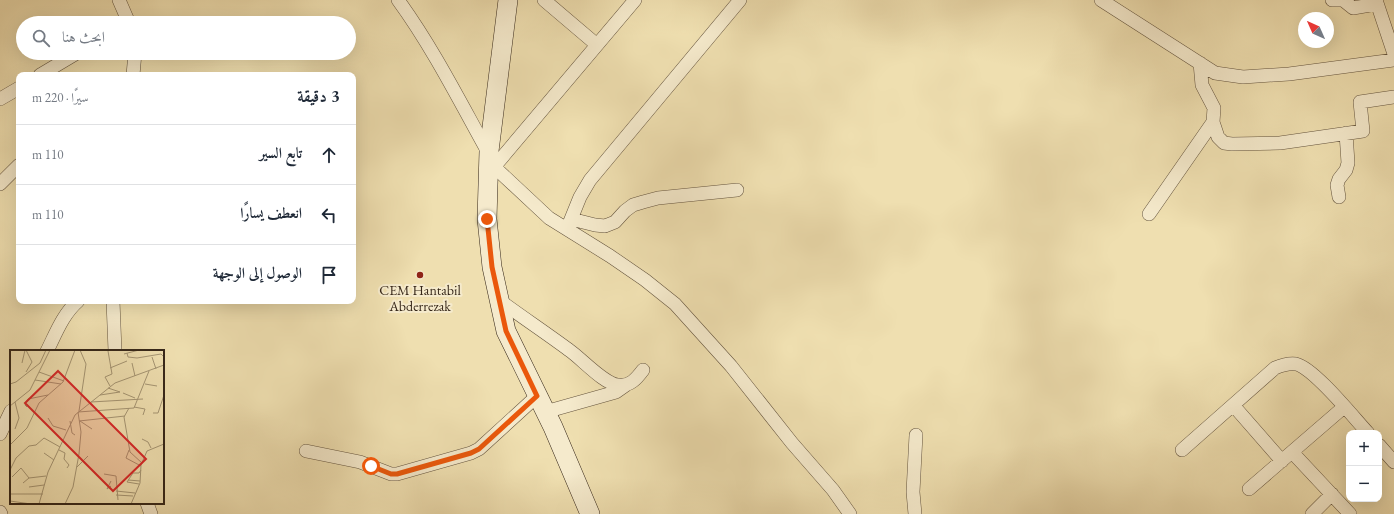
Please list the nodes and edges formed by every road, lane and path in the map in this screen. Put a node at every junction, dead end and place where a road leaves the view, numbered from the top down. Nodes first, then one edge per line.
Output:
1 (119, 0) edge
2 (398, 0) edge
3 (508, 0) edge
4 (544, 0) edge
5 (635, 0) edge
6 (1101, 0) edge
7 (1332, 0) edge
8 (735, 2) edge
9 (1376, 2) edge
10 (126, 16) edge
11 (597, 45) junction
12 (1394, 54) edge
13 (65, 60) edge
14 (135, 60) edge
15 (1394, 60) edge
16 (1200, 63) junction
17 (45, 72) edge
18 (134, 72) edge
19 (16, 90) edge
20 (1394, 97) edge
21 (0, 99) edge
22 (1213, 122) junction
23 (1346, 133) junction
24 (491, 161) junction
25 (16, 168) edge
26 (0, 184) edge
27 (737, 190) dead end
28 (1339, 197) dead end
29 (1149, 214) dead end
30 (569, 224) junction
31 (499, 300) junction
32 (75, 304) edge
33 (113, 304) edge
34 (48, 350) edge
35 (115, 350) edge
36 (643, 370) dead end
37 (628, 384) junction
38 (541, 404) junction
39 (1233, 405) junction
40 (1344, 407) junction
41 (10, 413) edge
42 (1365, 430) edge
43 (0, 434) edge
44 (916, 434) dead end
45 (1382, 449) edge
46 (1182, 450) dead end
47 (306, 451) dead end
48 (1292, 452) junction
49 (1282, 461) junction
50 (1394, 462) edge
51 (1249, 489) dead end
52 (1332, 494) junction
53 (147, 504) edge
54 (151, 514) edge
55 (590, 514) edge
56 (850, 514) edge
57 (914, 514) edge
58 (1312, 514) edge
59 (1350, 514) edge

1 - 10 street
2 - 24 street
3 - 24 street
4 - 11 street
5 - 11 street
6 - 16 street
7 - 9 street
8 - 30 street
9 - 12 street
11 - 24 street
13 - 17 street
14 - 18 street
15 - 16 street
16 - 22 street
19 - 21 street
20 - 23 street
22 - 23 street
22 - 29 street
23 - 28 street
24 - 30 street
24 - 31 street
25 - 26 street
27 - 30 street
30 - 56 street
31 - 37 street
31 - 38 street
32 - 34 street
33 - 35 street
36 - 37 street
37 - 38 street
38 - 47 street
38 - 55 street
39 - 40 street
39 - 46 street
39 - 49 street
40 - 42 street
40 - 48 street
41 - 43 street
44 - 57 street
45 - 50 street
48 - 49 street
48 - 52 street
49 - 51 street
52 - 58 street
52 - 59 street
53 - 54 street

